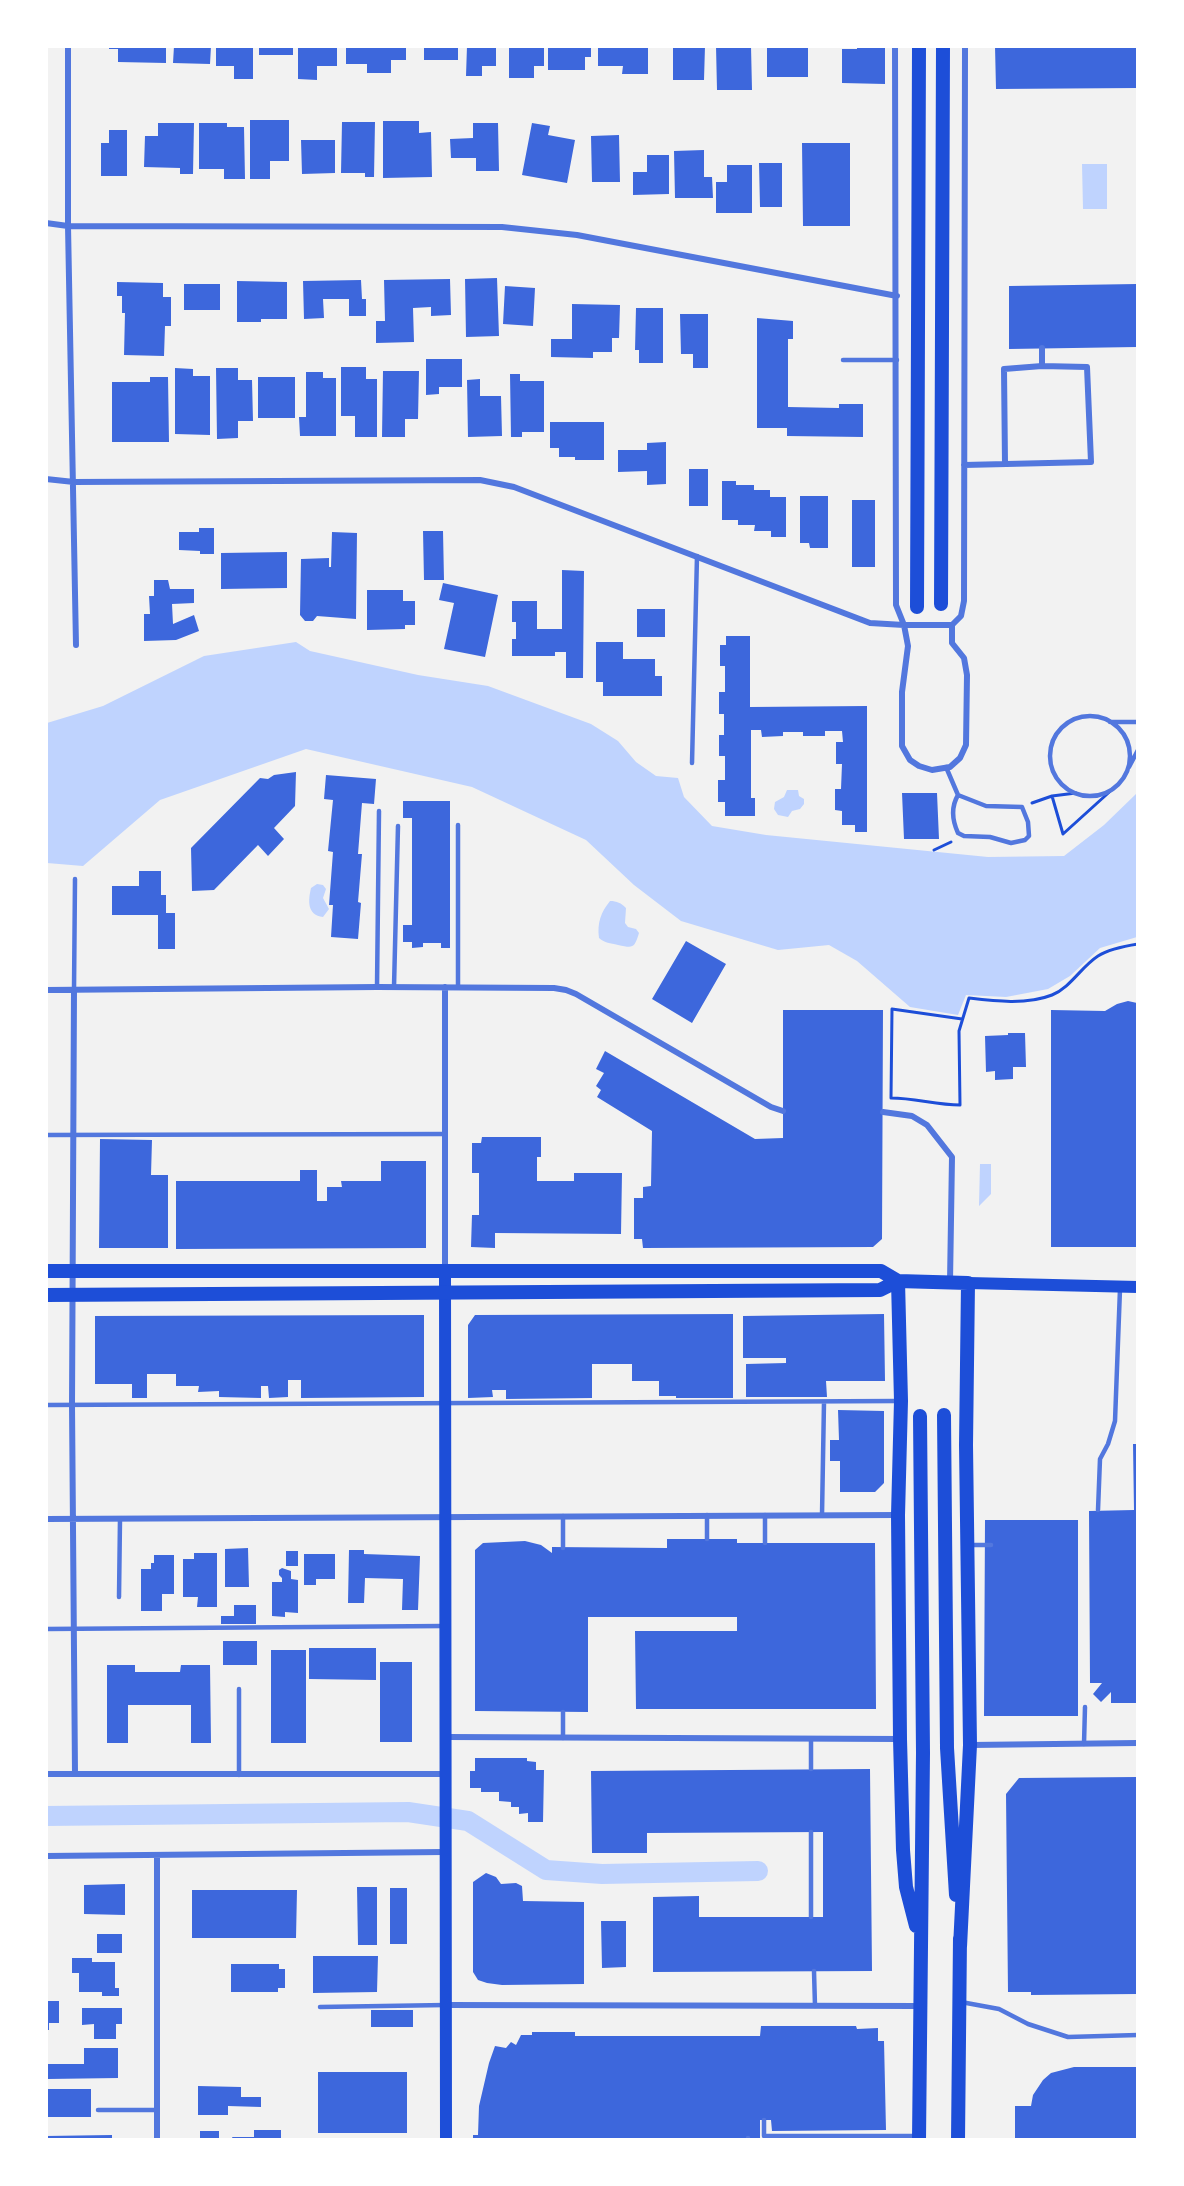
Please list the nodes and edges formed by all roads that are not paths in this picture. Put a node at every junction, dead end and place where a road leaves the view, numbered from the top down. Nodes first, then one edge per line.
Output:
1 (68, 46) edge
2 (896, 46) edge
3 (919, 46) edge
4 (944, 46) edge
5 (965, 46) edge
6 (46, 223) edge
7 (68, 226) junction
8 (897, 296) junction
9 (1042, 348) dead end
10 (843, 360) dead end
11 (897, 360) junction
12 (1042, 366) junction
13 (1005, 464) junction
14 (964, 465) junction
15 (46, 479) edge
16 (74, 482) junction
17 (697, 556) junction
18 (941, 604) dead end
19 (917, 607) dead end
20 (904, 625) junction
21 (952, 625) junction
22 (76, 645) dead end
23 (1110, 722) junction
24 (1137, 722) edge
25 (1137, 750) edge
26 (692, 764) dead end
27 (945, 767) junction
28 (1128, 770) junction
29 (958, 795) junction
30 (379, 811) dead end
31 (458, 825) dead end
32 (398, 826) dead end
33 (75, 879) dead end
34 (377, 987) junction
35 (394, 987) junction
36 (445, 987) junction
37 (458, 987) junction
38 (46, 990) edge
39 (74, 990) junction
40 (783, 1111) dead end
41 (883, 1112) dead end
42 (73, 1134) junction
43 (445, 1134) junction
44 (46, 1135) edge
45 (46, 1271) edge
46 (445, 1271) junction
47 (73, 1272) junction
48 (898, 1281) junction
49 (950, 1282) junction
50 (968, 1283) junction
51 (1120, 1286) junction
52 (1137, 1287) edge
53 (445, 1294) junction
54 (46, 1295) edge
55 (73, 1295) junction
56 (901, 1401) junction
57 (824, 1402) junction
58 (446, 1403) junction
59 (46, 1404) edge
60 (72, 1405) junction
61 (944, 1415) dead end
62 (920, 1416) dead end
63 (1098, 1510) dead end
64 (707, 1515) junction
65 (765, 1515) junction
66 (822, 1515) junction
67 (898, 1515) junction
68 (563, 1516) junction
69 (447, 1517) junction
70 (46, 1519) edge
71 (120, 1519) junction
72 (74, 1520) junction
73 (707, 1539) dead end
74 (765, 1543) dead end
75 (968, 1545) junction
76 (991, 1545) dead end
77 (563, 1548) dead end
78 (119, 1597) dead end
79 (447, 1626) junction
80 (46, 1629) edge
81 (73, 1629) junction
82 (239, 1689) dead end
83 (1085, 1707) dead end
84 (563, 1712) dead end
85 (447, 1737) junction
86 (563, 1737) junction
87 (811, 1738) junction
88 (900, 1739) junction
89 (1137, 1743) edge
90 (1084, 1744) junction
91 (970, 1745) junction
92 (811, 1769) dead end
93 (46, 1774) edge
94 (75, 1774) junction
95 (446, 1774) junction
96 (239, 1775) junction
97 (811, 1832) dead end
98 (444, 1852) junction
99 (46, 1856) edge
100 (157, 1856) junction
101 (811, 1917) dead end
102 (921, 1942) junction
103 (960, 1947) junction
104 (814, 1971) dead end
105 (960, 2002) junction
106 (446, 2005) junction
107 (815, 2006) junction
108 (920, 2006) junction
109 (320, 2007) dead end
110 (1137, 2035) edge
111 (98, 2110) dead end
112 (157, 2110) junction
113 (764, 2120) dead end
114 (830, 2138) edge
115 (919, 2138) edge
116 (157, 2139) edge
117 (446, 2139) edge
118 (958, 2139) edge

1 - 7 street
2 - 8 street
3 - 19 main road
4 - 18 main road
5 - 14 street
6 - 7 street
7 - 8 street
7 - 16 street
8 - 11 street
9 - 12 street
10 - 11 lane
11 - 20 street
12 - 13 street
12 - 13 street
13 - 14 street
14 - 21 street
15 - 16 street
16 - 17 street
16 - 22 street
17 - 20 street
17 - 26 lane
20 - 21 street
20 - 27 street
21 - 27 street
23 - 24 lane
23 - 28 lane
23 - 28 lane
25 - 28 lane
27 - 29 lane
29 - 29 lane
30 - 34 lane
31 - 37 lane
32 - 35 lane
33 - 39 lane
34 - 35 street
34 - 39 street
35 - 36 street
36 - 37 street
36 - 43 street
37 - 40 street
38 - 39 street
39 - 42 street
41 - 49 street
42 - 43 lane
42 - 44 lane
42 - 47 street
43 - 46 street
45 - 47 main road
46 - 47 main road
46 - 48 main road
46 - 53 main road
47 - 55 street
48 - 49 main road
48 - 53 main road
48 - 56 main road
49 - 50 main road
50 - 51 main road
50 - 75 main road
51 - 52 main road
51 - 63 lane
53 - 55 main road
53 - 58 main road
54 - 55 main road
55 - 60 street
56 - 57 lane
56 - 67 main road
57 - 58 lane
57 - 66 lane
58 - 60 lane
58 - 69 main road
59 - 60 lane
60 - 72 street
61 - 103 main road
62 - 102 main road
64 - 65 street
64 - 68 street
64 - 73 lane
65 - 66 street
65 - 74 lane
66 - 67 street
67 - 88 main road
68 - 69 street
68 - 77 lane
69 - 71 street
69 - 79 main road
70 - 72 street
71 - 72 street
71 - 78 lane
72 - 81 street
75 - 76 lane
75 - 91 main road
79 - 81 lane
79 - 85 main road
80 - 81 lane
81 - 94 street
82 - 96 lane
83 - 90 lane
84 - 86 lane
85 - 86 street
85 - 95 main road
86 - 87 street
87 - 88 street
87 - 92 lane
88 - 102 main road
89 - 90 street
90 - 91 street
91 - 103 main road
93 - 94 street
94 - 96 street
95 - 96 street
95 - 98 main road
97 - 101 lane
98 - 100 street
98 - 106 main road
99 - 100 street
100 - 112 street
102 - 108 main road
103 - 105 main road
104 - 107 lane
105 - 110 lane
105 - 118 main road
106 - 107 street
106 - 109 lane
106 - 117 main road
107 - 108 street
108 - 115 main road
111 - 112 lane
112 - 116 street
113 - 114 lane
114 - 115 lane

